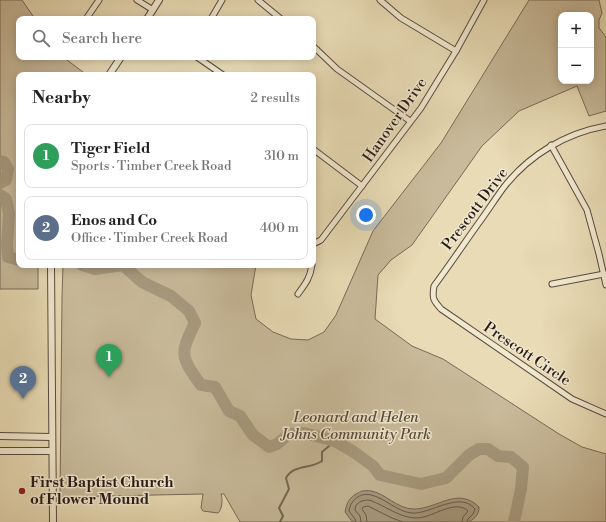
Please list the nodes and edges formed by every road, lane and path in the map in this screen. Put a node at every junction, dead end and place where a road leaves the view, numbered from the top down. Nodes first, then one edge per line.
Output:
1 (99, 0) edge
2 (137, 0) edge
3 (159, 0) edge
4 (222, 0) edge
5 (258, 0) edge
6 (380, 0) edge
7 (484, 0) edge
8 (153, 10) junction
9 (88, 16) edge
10 (148, 16) edge
11 (213, 16) edge
12 (277, 16) edge
13 (316, 49) edge
14 (456, 50) junction
15 (119, 60) edge
16 (201, 60) edge
17 (111, 72) edge
18 (219, 72) edge
19 (410, 122) junction
20 (606, 126) edge
21 (551, 146) junction
22 (316, 151) edge
23 (362, 186) junction
24 (316, 242) edge
25 (52, 268) edge
26 (312, 268) edge
27 (604, 274) junction
28 (552, 284) dead end
29 (606, 285) edge
30 (298, 294) dead end
31 (439, 306) joint
32 (606, 414) edge
33 (0, 436) edge
34 (51, 437) junction
35 (0, 451) edge
36 (52, 451) junction
37 (53, 522) edge

1 - 9 street
2 - 8 street
3 - 8 street
4 - 11 street
5 - 12 street
6 - 14 street
7 - 14 street, Hanover Drive
8 - 10 street
13 - 19 street
14 - 19 street, Hanover Drive
15 - 17 street
16 - 18 street
19 - 23 street, Hanover Drive
20 - 21 street, Prescott Drive
21 - 27 street
21 - 31 street, Prescott Drive
22 - 23 street
23 - 24 street, Hanover Drive
25 - 34 street
26 - 30 street
27 - 28 street
27 - 29 street
31 - 32 street, Prescott Circle
33 - 34 street
34 - 36 street
35 - 36 street
36 - 37 street

